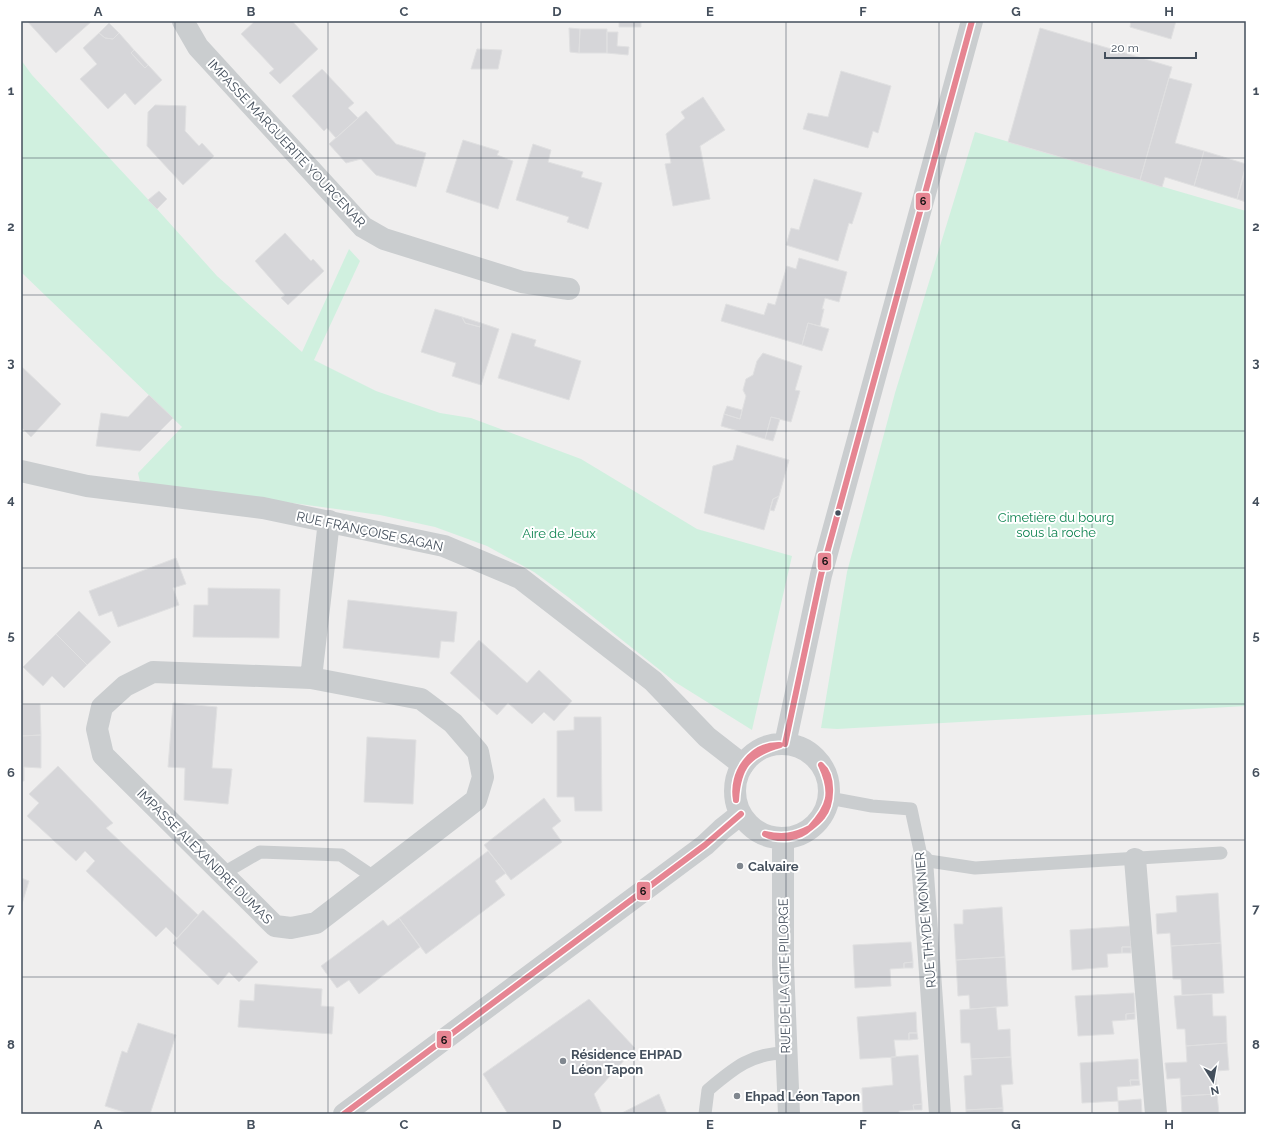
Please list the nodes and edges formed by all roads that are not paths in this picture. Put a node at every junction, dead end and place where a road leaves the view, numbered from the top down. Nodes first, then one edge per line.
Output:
1 (184, 21) edge
2 (972, 21) edge
3 (569, 289) dead end
4 (21, 471) edge
5 (329, 521) junction
6 (311, 678) junction
7 (785, 744) junction
8 (743, 765) junction
9 (829, 798) junction
10 (741, 814) junction
11 (782, 838) junction
12 (1221, 854) dead end
13 (1136, 859) junction
14 (922, 860) junction
15 (222, 874) junction
16 (375, 878) junction
17 (786, 1053) junction
18 (344, 1114) edge
19 (705, 1114) edge
20 (789, 1114) edge
21 (940, 1114) edge
22 (1156, 1114) edge

1 - 3 street, IMPASSE MARGUERITE YOURCENAR
2 - 7 street
4 - 5 street, RUE FRANÇOISE SAGAN
5 - 6 street
5 - 8 street, RUE FRANÇOISE SAGAN
6 - 15 street, IMPASSE ALEXANDRE DUMAS
6 - 16 street, IMPASSE ALEXANDRE DUMAS
7 - 8 street
7 - 9 street
8 - 10 street
9 - 11 street
9 - 14 lane, RUE THYDE MONNIER
10 - 11 street
10 - 18 street
11 - 17 street, RUE DE LA GITE PILORGE
12 - 13 lane
13 - 14 lane
13 - 22 street
14 - 21 street, RUE THYDE MONNIER
15 - 16 lane
15 - 16 street, IMPASSE ALEXANDRE DUMAS
17 - 19 lane
17 - 20 street, RUE DE LA GITE PILORGE

